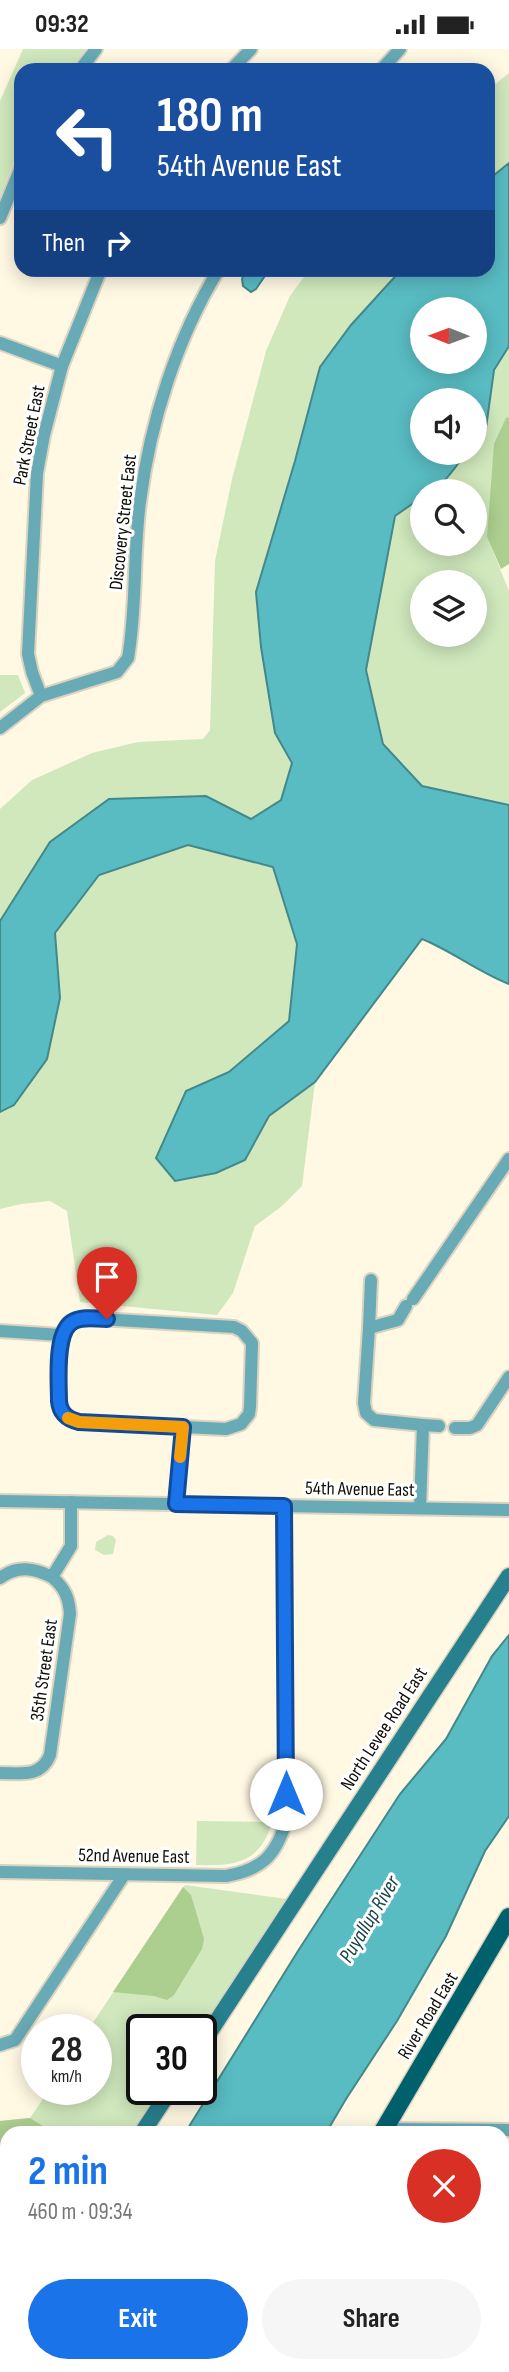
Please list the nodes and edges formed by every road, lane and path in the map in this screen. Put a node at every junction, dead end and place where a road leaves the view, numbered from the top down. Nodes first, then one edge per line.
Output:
1 (96, 49) edge
2 (251, 49) edge
3 (400, 49) edge
4 (85, 63) edge
5 (238, 63) edge
6 (387, 63) edge
7 (14, 184) edge
8 (0, 218) edge
9 (98, 277) edge
10 (215, 277) edge
11 (0, 343) edge
12 (62, 366) junction
13 (41, 696) junction
14 (0, 727) edge
15 (509, 1159) edge
16 (371, 1280) dead end
17 (369, 1328) junction
18 (0, 1331) edge
19 (61, 1335) junction
20 (509, 1377) edge
21 (423, 1425) junction
22 (439, 1426) dead end
23 (183, 1427) junction
24 (455, 1428) dead end
25 (0, 1501) edge
26 (71, 1502) junction
27 (176, 1504) junction
28 (284, 1506) junction
29 (420, 1508) junction
30 (509, 1510) edge
31 (509, 1576) edge
32 (52, 1577) junction
33 (0, 1578) edge
34 (0, 1773) edge
35 (0, 1872) edge
36 (124, 1875) junction
37 (509, 1917) edge
38 (217, 2021) edge
39 (0, 2045) edge
40 (160, 2105) edge
41 (147, 2126) edge
42 (386, 2126) edge

1 - 4 street
2 - 5 street
3 - 6 street
7 - 8 street
9 - 12 street, Park Street East
10 - 13 street, Discovery Street East
11 - 12 street
12 - 13 street, Park Street East
13 - 14 street
15 - 17 street
16 - 17 street
17 - 21 street
18 - 19 street
19 - 23 street
19 - 23 street
20 - 24 street
21 - 22 street
21 - 29 street
23 - 27 street
25 - 26 street, 54th Avenue East
26 - 27 street, 54th Avenue East
26 - 32 street
27 - 28 street, 54th Avenue East
28 - 29 street, 54th Avenue East
28 - 36 street, 52nd Avenue East
29 - 30 street, 54th Avenue East
31 - 38 street, North Levee Road East
32 - 33 street
32 - 34 street, 35th Street East
35 - 36 street, 52nd Avenue East
36 - 39 street
37 - 42 main road, River Road East
40 - 41 street

